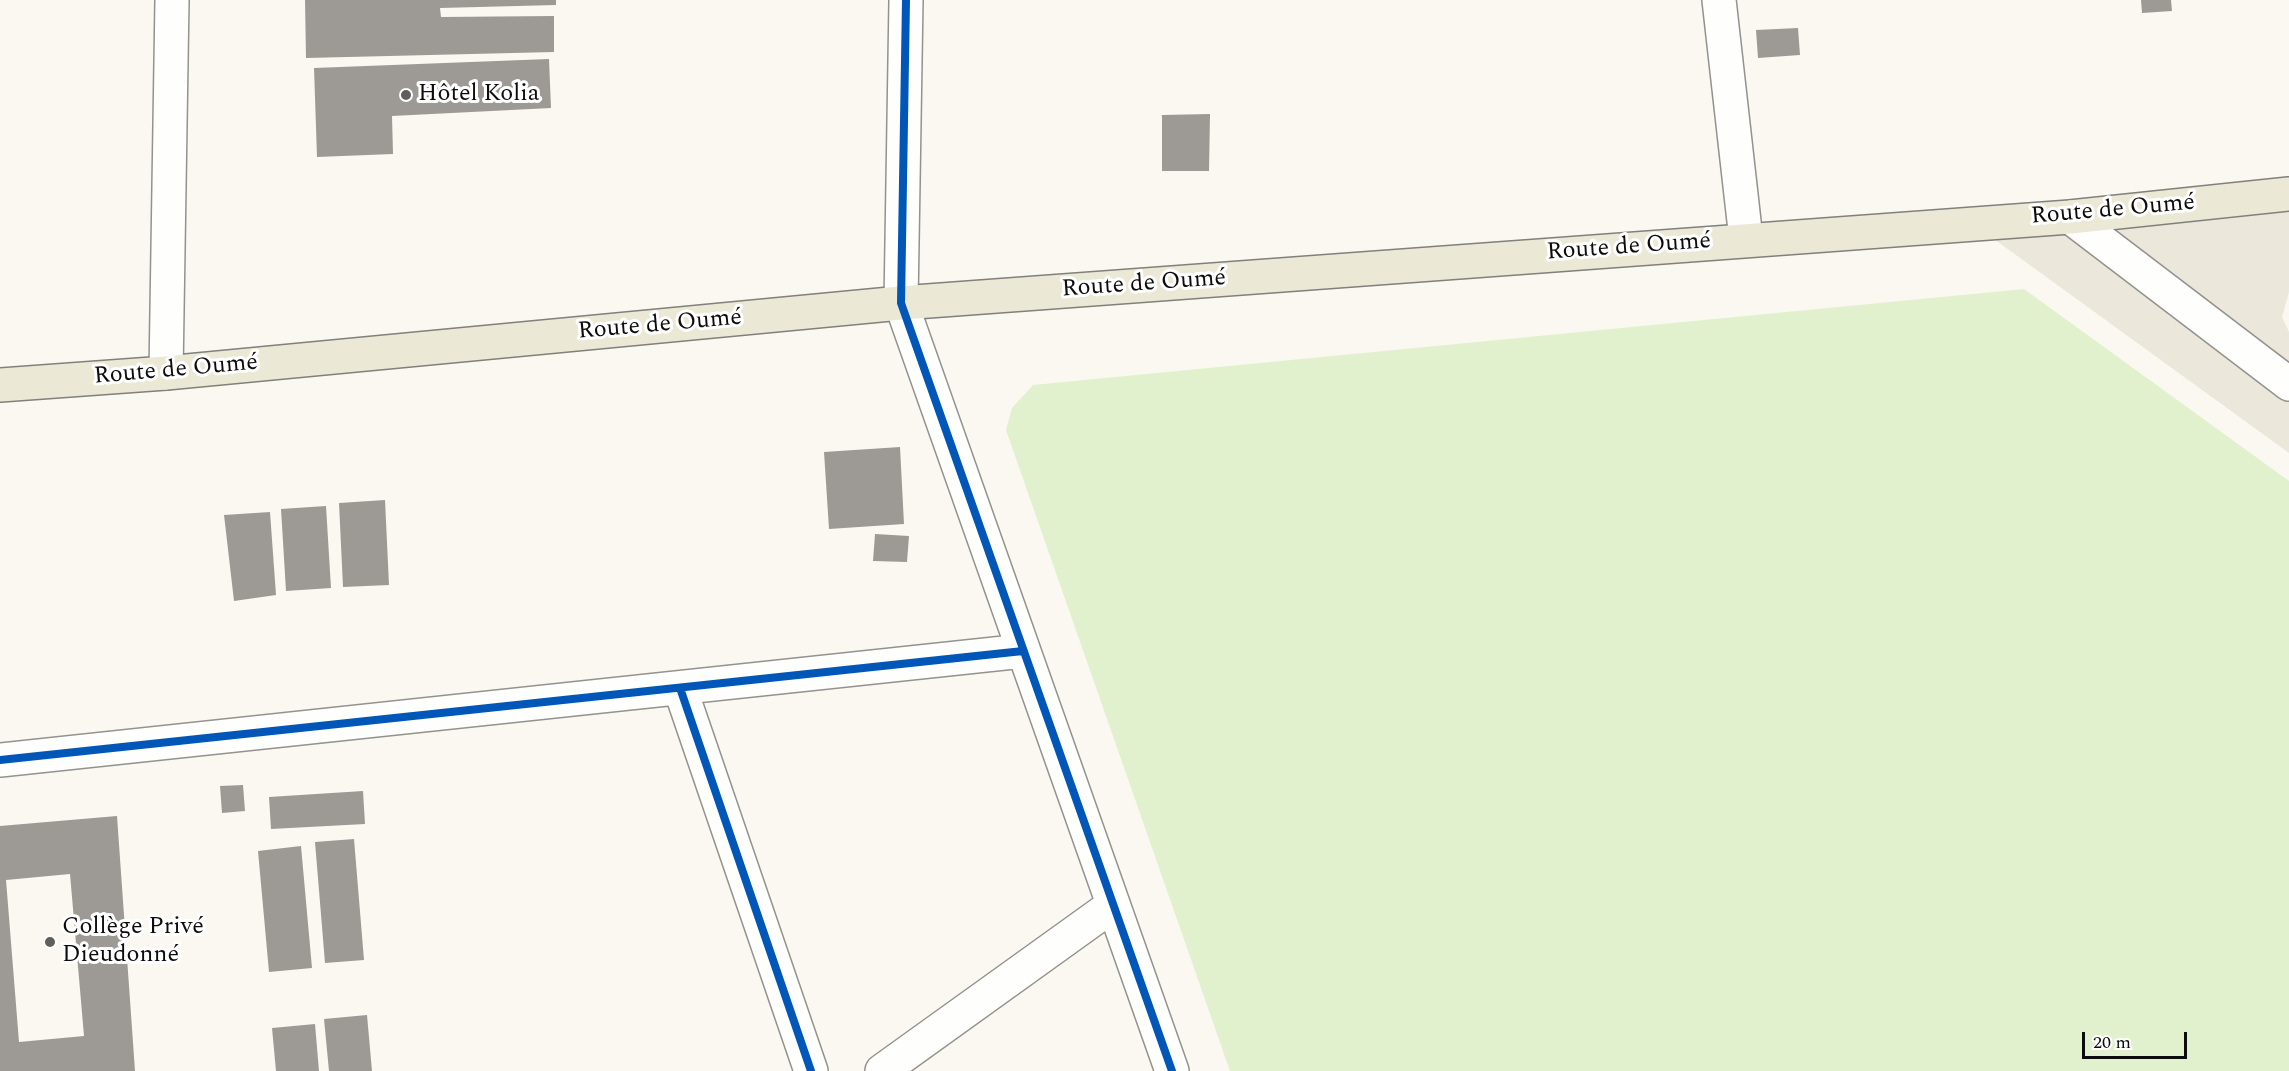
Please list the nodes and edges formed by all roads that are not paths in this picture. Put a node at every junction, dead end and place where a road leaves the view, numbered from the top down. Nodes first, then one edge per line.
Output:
1 (172, 0) edge
2 (906, 0) edge
3 (1719, 0) edge
4 (2289, 194) edge
5 (2070, 217) junction
6 (1746, 239) junction
7 (901, 303) junction
8 (166, 373) junction
9 (2289, 384) edge
10 (0, 385) edge
11 (1023, 651) junction
12 (680, 688) junction
13 (0, 760) edge
14 (1113, 905) junction
15 (811, 1071) edge
16 (882, 1071) edge
17 (1172, 1071) edge

1 - 8 street
2 - 7 street
3 - 6 street
4 - 5 main road, Route de Oumé
5 - 6 main road, Route de Oumé
5 - 9 street
6 - 7 main road, Route de Oumé
7 - 8 main road, Route de Oumé
7 - 11 street
8 - 10 main road, Route de Oumé
11 - 12 street
11 - 14 street
12 - 13 street
12 - 15 street
14 - 16 street
14 - 17 street

